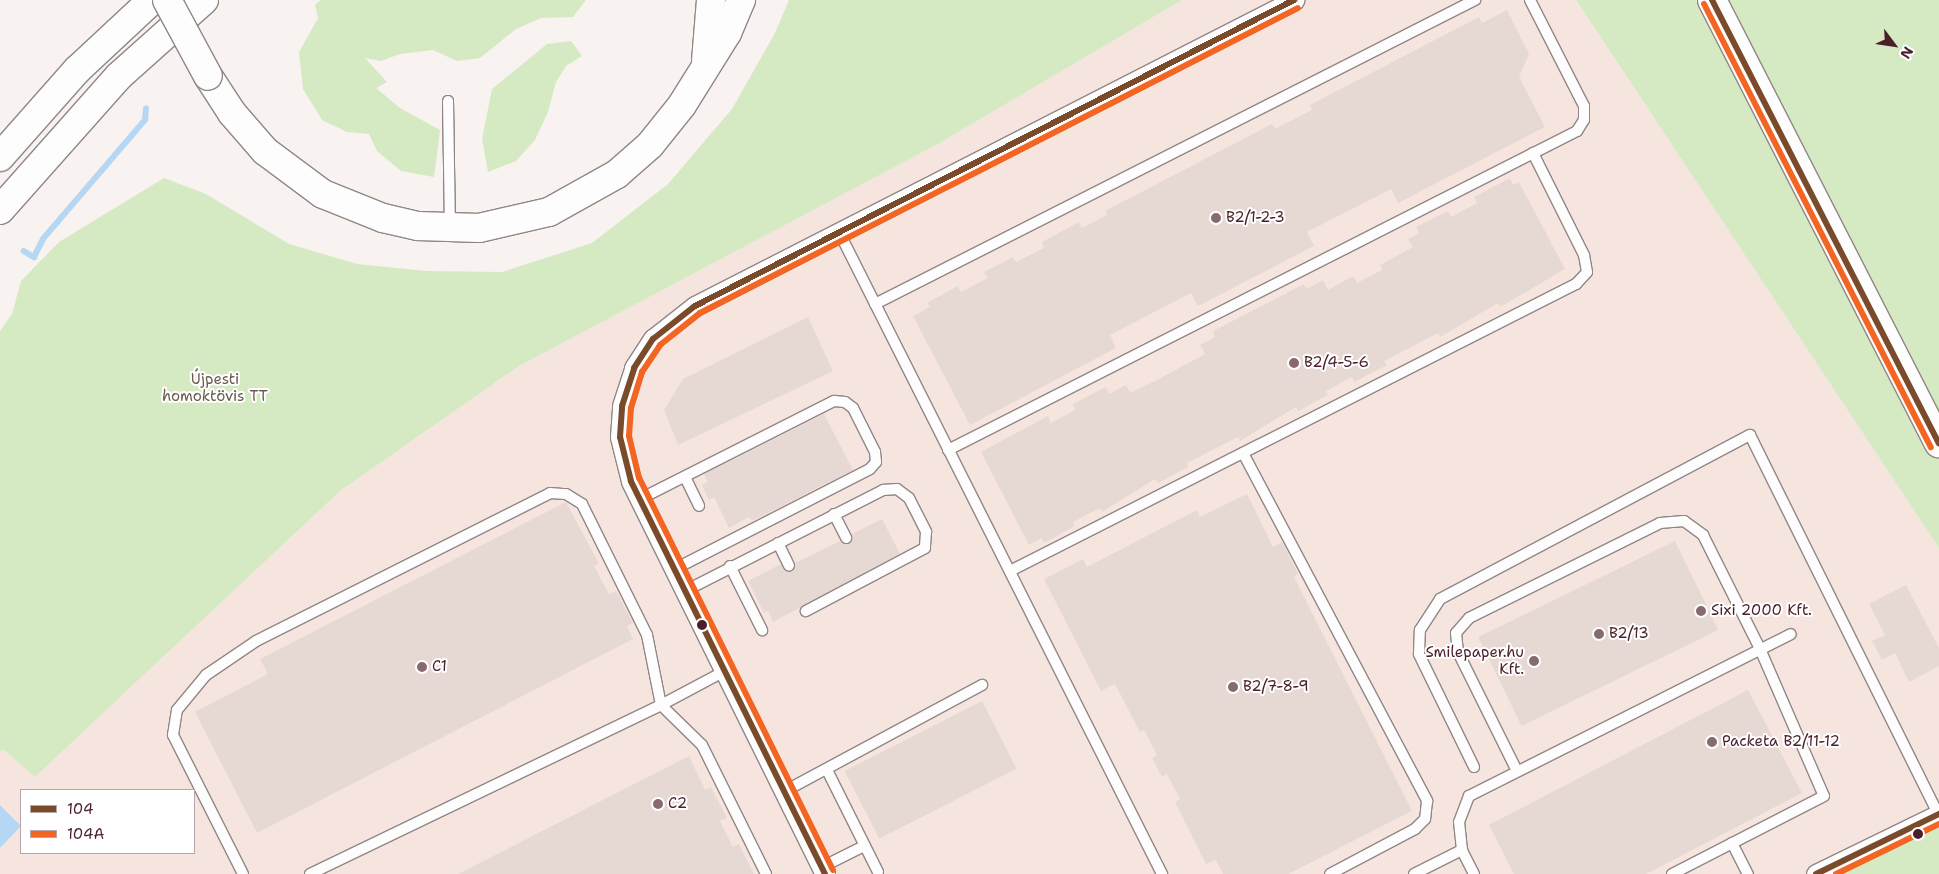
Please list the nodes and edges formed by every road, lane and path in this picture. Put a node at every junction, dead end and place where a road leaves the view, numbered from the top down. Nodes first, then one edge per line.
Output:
1 (152, 0) edge
2 (167, 0) edge
3 (204, 0) edge
4 (711, 0) edge
5 (741, 0) edge
6 (1294, 0) edge
7 (1475, 0) edge
8 (1530, 0) edge
9 (1712, 0) edge
10 (706, 65) junction
11 (448, 101) dead end
12 (1533, 154) junction
13 (0, 157) edge
14 (0, 210) edge
15 (450, 227) junction
16 (839, 232) junction
17 (875, 304) junction
18 (1939, 443) edge
19 (948, 450) junction
20 (1242, 454) junction
21 (685, 477) junction
22 (638, 500) junction
23 (699, 506) dead end
24 (834, 514) junction
25 (846, 538) dead end
26 (778, 542) junction
27 (730, 566) junction
28 (789, 566) dead end
29 (673, 570) junction
30 (1010, 571) junction
31 (683, 592) junction
32 (806, 611) dead end
33 (762, 630) dead end
34 (1791, 634) dead end
35 (1760, 649) junction
36 (723, 672) junction
37 (982, 685) dead end
38 (662, 705) junction
39 (1474, 766) dead end
40 (827, 770) junction
41 (1516, 771) junction
42 (785, 791) junction
43 (1938, 814) edge
44 (1732, 843) junction
45 (864, 846) junction
46 (1462, 850) junction
47 (1846, 867) edge
48 (824, 871) edge
49 (878, 872) dead end
50 (243, 874) edge
51 (310, 874) edge
52 (766, 874) edge
53 (1162, 874) edge
54 (1330, 874) edge
55 (1414, 874) edge
56 (1474, 874) edge
57 (1672, 874) edge
58 (1748, 874) edge
59 (1816, 874) edge

1 - 13 main road
2 - 15 main road, bridge
3 - 14 main road
4 - 10 main road
5 - 10 main road
6 - 16 street
7 - 17 lane
8 - 12 lane
9 - 18 main road
10 - 15 main road
11 - 15 lane
12 - 19 lane
12 - 20 lane
16 - 17 lane
16 - 22 street
17 - 19 lane
19 - 30 lane
20 - 30 lane
20 - 54 lane
21 - 22 lane
21 - 23 lane
21 - 29 lane
22 - 29 street
24 - 25 lane
24 - 26 lane
24 - 32 lane
26 - 27 lane
26 - 28 lane
27 - 31 lane
27 - 33 lane
29 - 31 street
30 - 53 lane
31 - 36 street
34 - 35 lane
35 - 41 lane
35 - 41 lane
35 - 44 lane
36 - 38 lane
36 - 42 street
37 - 40 lane
38 - 50 lane
38 - 51 lane
38 - 52 lane
39 - 43 lane
40 - 42 lane
40 - 45 lane
41 - 46 lane
42 - 48 street
43 - 47 street
44 - 57 lane
44 - 58 lane
45 - 48 lane
45 - 49 lane
46 - 55 lane
46 - 56 lane
47 - 59 street

